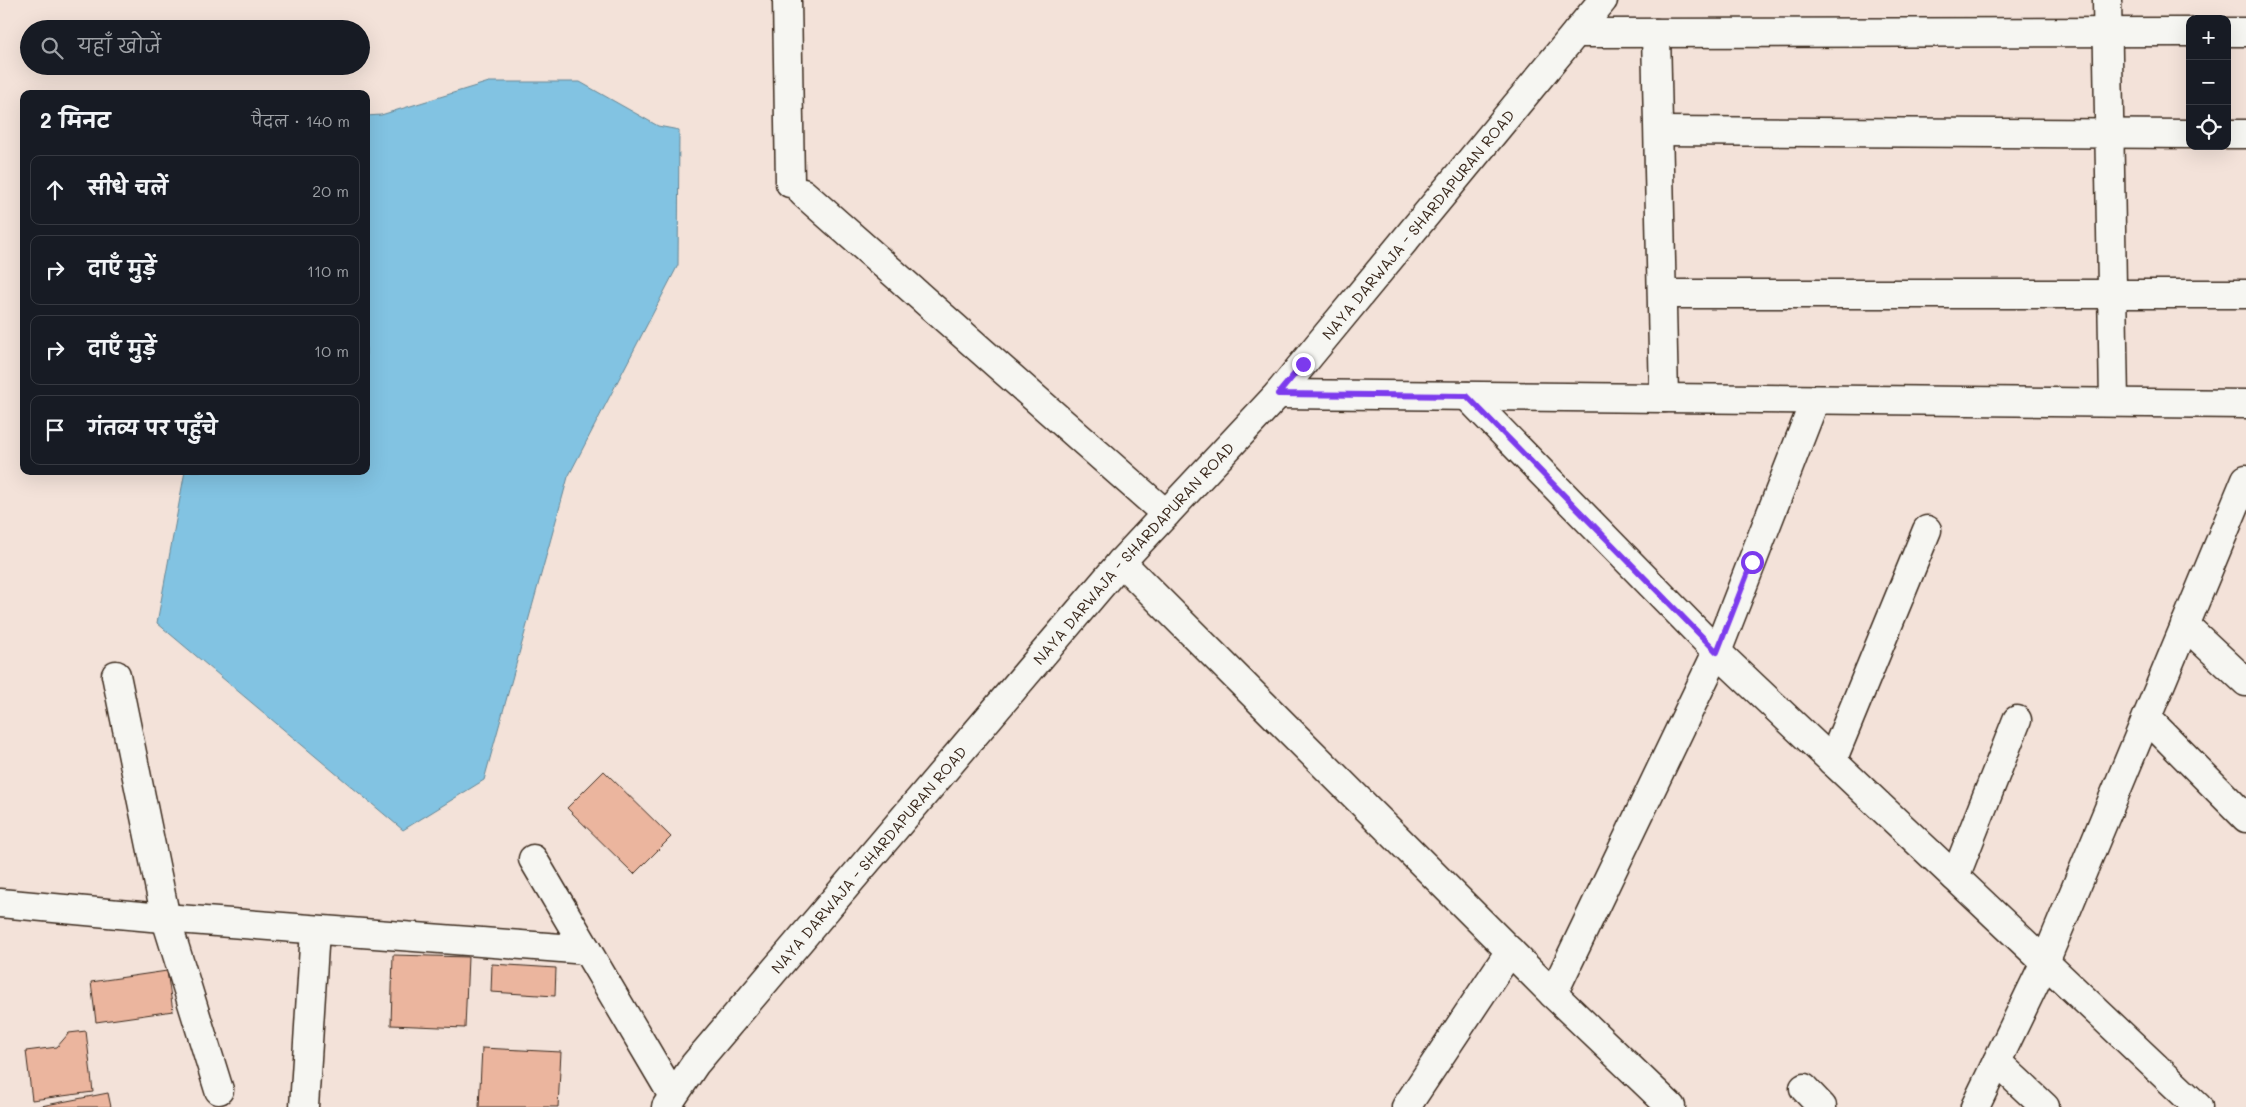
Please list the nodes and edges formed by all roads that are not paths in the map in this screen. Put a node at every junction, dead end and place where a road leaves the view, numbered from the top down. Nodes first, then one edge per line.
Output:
1 (787, 0) edge
2 (1604, 0) edge
3 (2107, 0) edge
4 (2107, 31) junction
5 (2186, 32) edge
6 (2231, 32) edge
7 (2246, 32) edge
8 (1576, 33) junction
9 (1656, 33) junction
10 (1660, 131) junction
11 (2109, 133) junction
12 (2186, 134) edge
13 (2231, 134) edge
14 (2246, 134) edge
15 (1663, 294) junction
16 (2112, 294) junction
17 (2246, 294) edge
18 (1278, 394) junction
19 (1467, 396) junction
20 (1664, 398) junction
21 (1815, 400) junction
22 (2114, 402) junction
23 (2246, 404) edge
24 (2246, 479) edge
25 (1166, 514) junction
26 (1927, 530) dead end
27 (1121, 562) junction
28 (2185, 625) junction
29 (1717, 652) junction
30 (116, 675) dead end
31 (2246, 682) edge
32 (2147, 718) junction
33 (2018, 720) dead end
34 (1832, 761) junction
35 (2246, 818) edge
36 (533, 859) dead end
37 (1955, 877) junction
38 (0, 903) edge
39 (166, 918) junction
40 (315, 930) junction
41 (587, 950) junction
42 (1510, 951) junction
43 (2045, 962) junction
44 (1553, 994) junction
45 (1997, 1062) junction
46 (219, 1090) dead end
47 (669, 1101) edge
48 (304, 1107) edge
49 (1406, 1107) edge
50 (1671, 1107) edge
51 (1975, 1107) edge
52 (2045, 1107) edge
53 (2198, 1107) edge

1 - 25 street
2 - 8 street, NAYA DARWAJA - SHARDAPURAN ROAD
3 - 4 street
4 - 5 street
4 - 9 street
4 - 11 street
6 - 7 street
8 - 9 street
8 - 18 street, NAYA DARWAJA - SHARDAPURAN ROAD
9 - 10 street
10 - 11 street
10 - 15 street
11 - 12 street
11 - 16 street
13 - 14 street
15 - 16 street
15 - 20 street
16 - 17 street
16 - 22 street
18 - 19 street
18 - 25 street, NAYA DARWAJA - SHARDAPURAN ROAD
19 - 20 street
19 - 29 street
20 - 21 street
21 - 22 street
21 - 29 street
22 - 23 street
24 - 28 street
25 - 27 street, NAYA DARWAJA - SHARDAPURAN ROAD
26 - 34 street
27 - 42 street
27 - 47 street, NAYA DARWAJA - SHARDAPURAN ROAD
28 - 31 street
28 - 32 street
29 - 34 street
29 - 44 street
30 - 39 street
32 - 35 street
32 - 43 street
33 - 37 street
34 - 37 street
36 - 41 street
37 - 43 street
38 - 39 street
39 - 40 street
39 - 46 street
40 - 41 street
40 - 48 street
41 - 47 street
42 - 44 street
42 - 49 street
43 - 45 street
43 - 53 street
44 - 50 street
45 - 51 street
45 - 52 street

